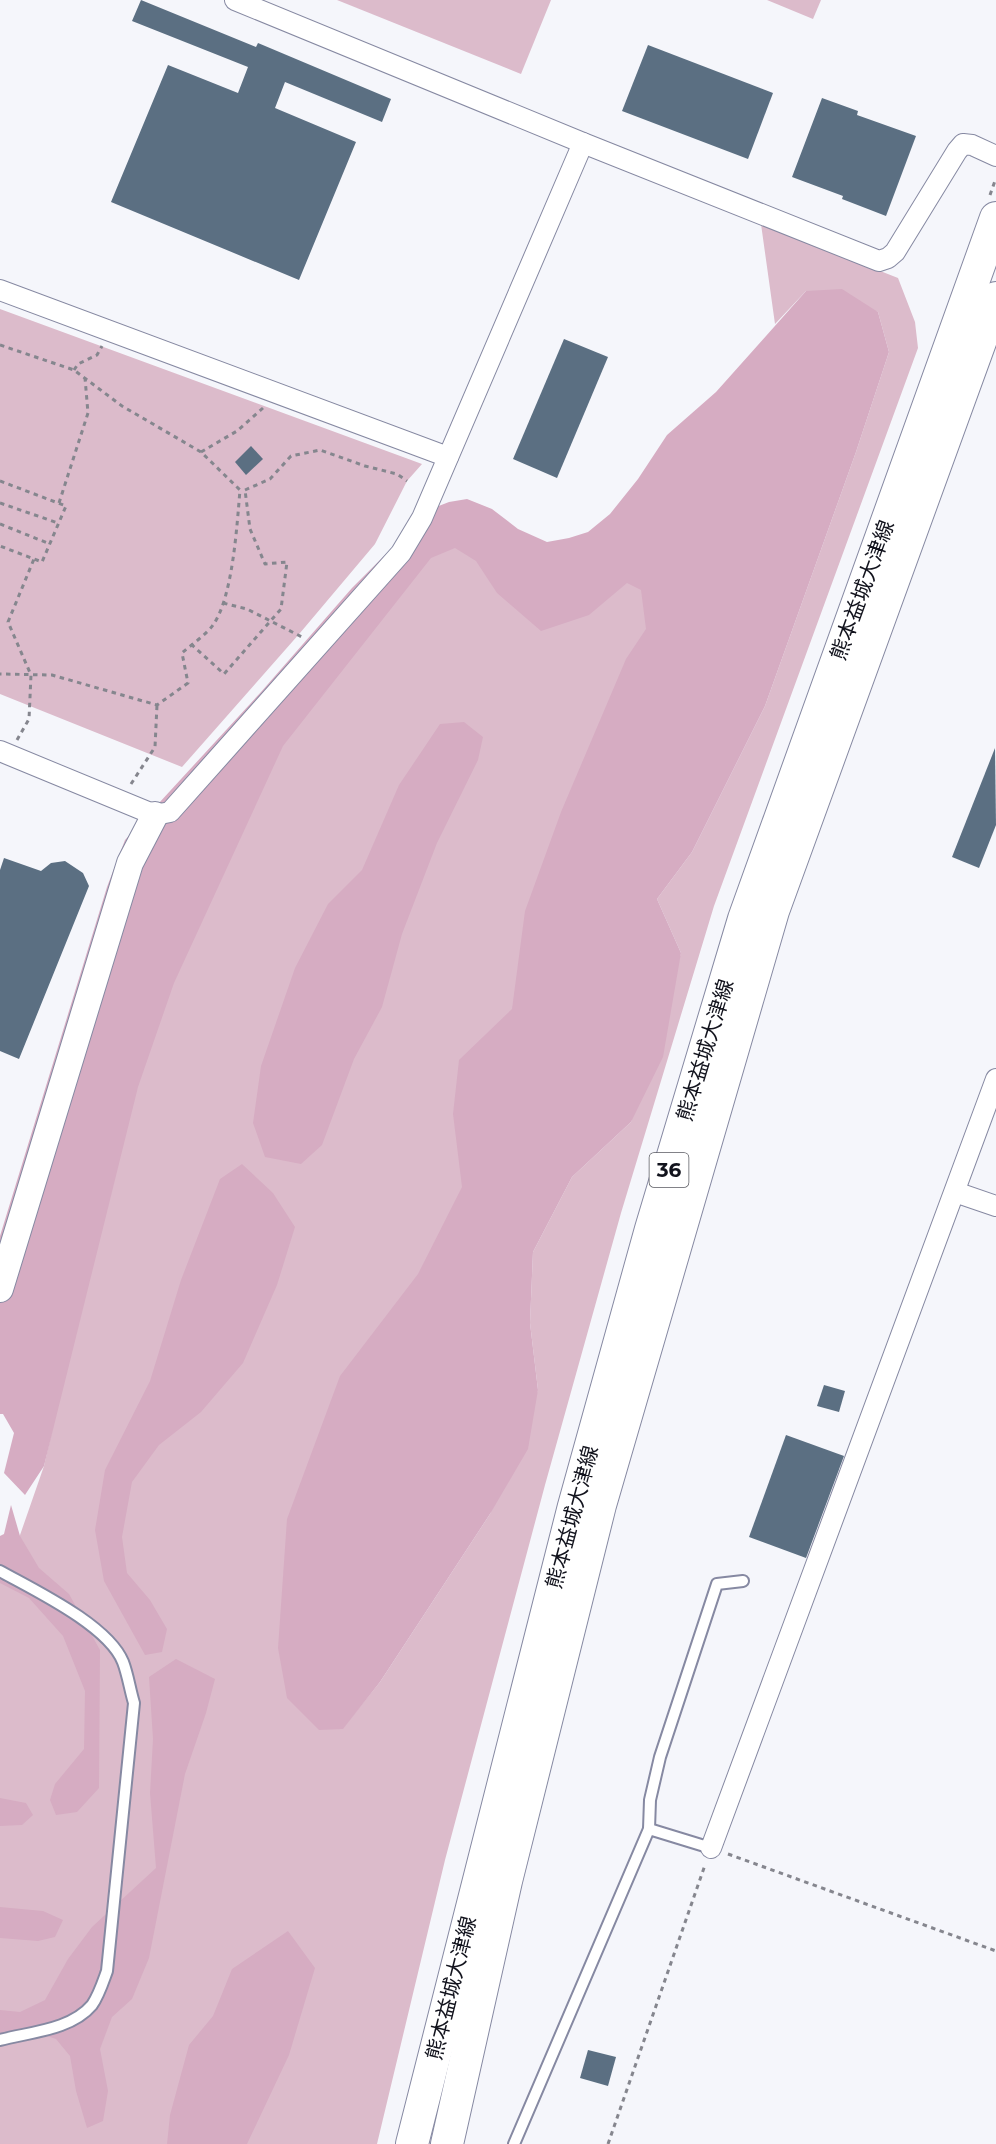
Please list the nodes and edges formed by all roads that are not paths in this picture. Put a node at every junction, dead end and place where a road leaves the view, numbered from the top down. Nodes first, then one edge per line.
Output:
1 (236, 0) edge
2 (583, 143) junction
3 (996, 156) edge
4 (996, 218) edge
5 (0, 290) edge
6 (996, 298) edge
7 (448, 457) junction
8 (7, 747) edge
9 (155, 814) junction
10 (996, 1079) edge
11 (955, 1192) junction
12 (996, 1206) edge
13 (0, 1289) edge
14 (0, 1571) edge
15 (743, 1581) dead end
16 (648, 1829) junction
17 (711, 1848) joint
18 (0, 2040) edge
19 (412, 2144) edge
20 (447, 2144) edge
21 (514, 2144) edge

1 - 2 street
2 - 3 street
2 - 7 street
4 - 19 main road, 熊本益城大津線 / 36
5 - 7 street
6 - 20 main road, 熊本益城大津線 / 36
7 - 9 street
8 - 9 street
9 - 13 street
10 - 11 street
11 - 12 street
11 - 17 street
14 - 18 lane
15 - 16 lane
16 - 17 lane
16 - 21 lane

